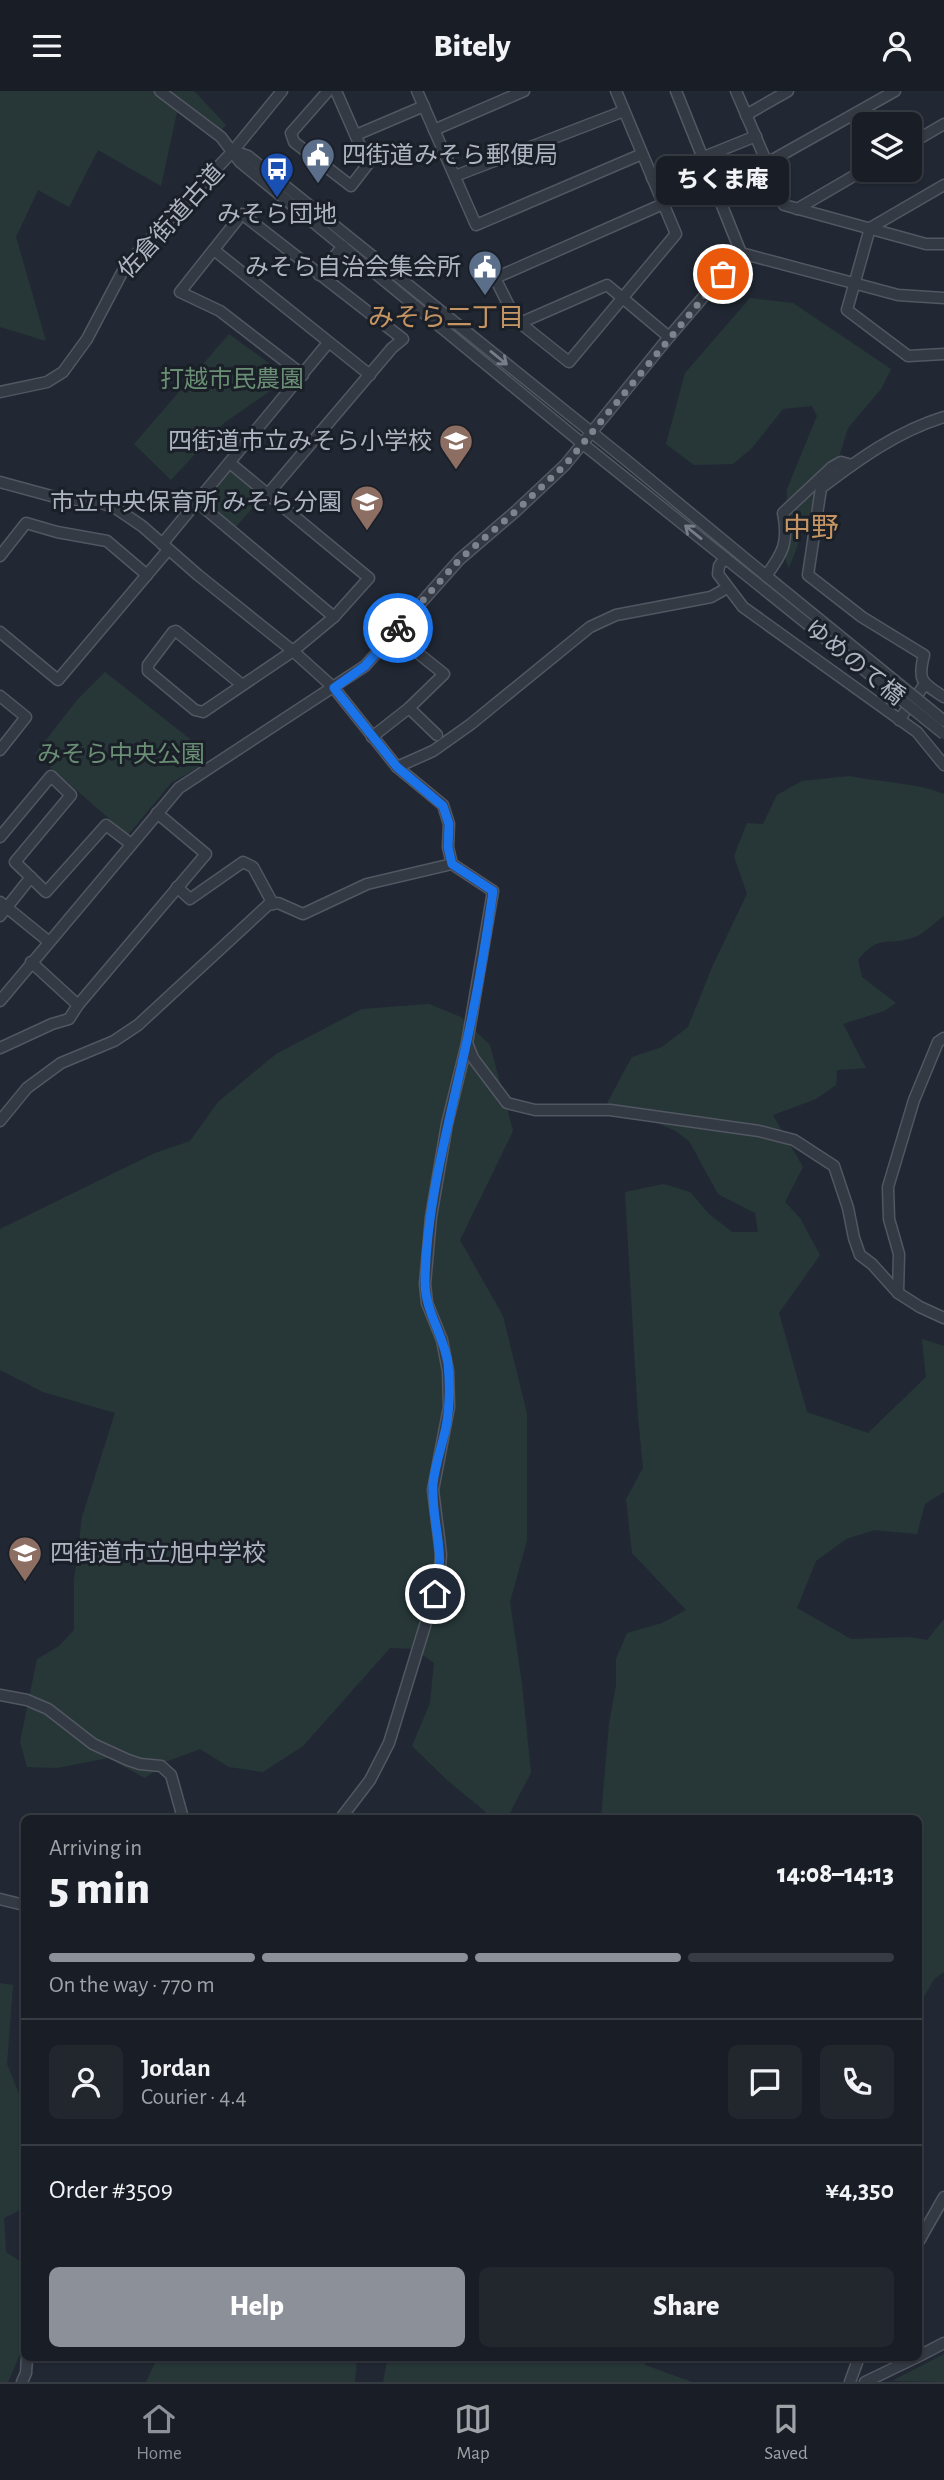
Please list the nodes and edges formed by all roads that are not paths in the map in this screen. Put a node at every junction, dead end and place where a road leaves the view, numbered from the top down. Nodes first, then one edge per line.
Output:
1 (160, 91) edge
2 (282, 91) edge
3 (328, 91) edge
4 (336, 91) edge
5 (417, 91) edge
6 (524, 91) edge
7 (616, 91) edge
8 (676, 91) edge
9 (736, 91) edge
10 (788, 91) edge
11 (895, 91) edge
12 (424, 106) junction
13 (624, 111) junction
14 (746, 115) junction
15 (944, 124) edge
16 (434, 130) junction
17 (355, 135) junction
18 (755, 136) junction
19 (922, 137) edge
20 (233, 151) junction
21 (642, 154) junction
22 (702, 156) junction
23 (767, 163) junction
24 (455, 176) junction
25 (852, 177) edge
26 (652, 178) junction
27 (944, 185) edge
28 (663, 204) junction
29 (797, 209) junction
30 (870, 228) junction
31 (944, 244) edge
32 (343, 246) junction
33 (214, 250) junction
34 (741, 253) junction
35 (319, 275) junction
36 (855, 283) junction
37 (623, 298) junction
38 (944, 298) edge
39 (520, 323) junction
40 (669, 337) junction
41 (328, 343) junction
42 (944, 354) edge
43 (303, 375) junction
44 (370, 375) junction
45 (0, 392) edge
46 (944, 417) edge
47 (592, 433) junction
48 (583, 444) junction
49 (230, 463) junction
50 (852, 465) junction
51 (0, 482) edge
52 (268, 495) junction
53 (197, 502) junction
54 (146, 513) dead end
55 (137, 523) junction
56 (165, 547) junction
57 (0, 556) edge
58 (725, 558) junction
59 (147, 575) junction
60 (766, 576) junction
61 (727, 588) junction
62 (334, 617) junction
63 (0, 632) edge
64 (393, 633) junction
65 (293, 651) junction
66 (241, 684) junction
67 (925, 684) junction
68 (334, 688) junction
69 (0, 696) edge
70 (944, 697) edge
71 (409, 708) junction
72 (899, 720) junction
73 (944, 721) edge
74 (944, 734) edge
75 (437, 735) dead end
76 (372, 737) junction
77 (0, 750) edge
78 (944, 765) edge
79 (397, 767) junction
80 (157, 813) junction
81 (0, 837) edge
82 (131, 844) junction
83 (452, 864) junction
84 (31, 877) junction
85 (177, 887) junction
86 (272, 904) junction
87 (2, 908) edge
88 (48, 941) junction
89 (31, 962) junction
90 (0, 1001) edge
91 (78, 1005) junction
92 (944, 1038) edge
93 (467, 1043) junction
94 (0, 1048) edge
95 (0, 1121) edge
96 (898, 1293) junction
97 (944, 1318) edge
98 (0, 1695) edge
99 (182, 1815) edge
100 (343, 1815) edge
101 (0, 1899) edge
102 (21, 1904) edge
103 (944, 2197) edge
104 (922, 2236) edge
105 (944, 2343) edge
106 (922, 2355) edge
107 (27, 2361) edge
108 (858, 2361) edge
109 (910, 2361) edge
110 (22, 2382) edge
111 (850, 2382) edge
112 (865, 2382) edge

1 - 20 street
2 - 20 street, 佐倉街道古道
3 - 17 street
4 - 17 street
5 - 12 street
6 - 16 street
7 - 13 street
8 - 22 street
9 - 14 street
10 - 14 street
11 - 23 street
12 - 16 street
12 - 17 street
13 - 21 street
13 - 24 street
14 - 18 street
15 - 19 street
16 - 24 street
18 - 22 street
18 - 23 street
20 - 32 street, ゆめのて橋
20 - 45 street, 佐倉街道古道
20 -> 47 street, ゆめのて橋
21 - 24 street
21 - 26 street
22 - 26 street
22 - 34 street
23 - 29 street
25 - 29 street
26 - 28 street
27 - 30 street
28 - 37 street
28 - 39 street
29 - 30 street
30 - 31 street
30 - 36 street
32 - 35 street
32 - 48 street, ゆめのて橋
33 - 35 street
33 - 41 street
33 - 43 street
34 - 36 street
34 - 40 street
35 - 44 street
36 - 38 street
36 - 42 street
37 - 39 street
37 - 39 street
37 - 40 street
40 - 47 street
41 - 43 street
41 - 44 street
43 - 49 street
44 - 52 street
46 - 50 street
47 - 48 street
47 - 60 street, ゆめのて橋
58 -> 48 street, ゆめのて橋
48 - 64 street
49 - 52 street
49 - 53 street
50 - 60 street
50 - 67 street
51 - 55 street
52 - 62 street
53 - 56 street
53 - 62 street
54 - 55 street
55 - 56 street
56 - 59 street
56 - 65 street
57 - 59 street
58 - 61 street
58 - 74 street, ゆめのて橋, bridge
59 - 63 street
60 - 73 street, ゆめのて橋, bridge
61 - 72 street
61 - 79 street
62 - 65 street
64 - 68 street
64 - 71 street
65 - 66 street
65 - 68 street
66 - 66 street
67 - 70 street
67 - 72 street
68 - 76 street
68 - 80 street
69 - 77 street
71 - 75 street
71 - 76 street
72 - 78 street
76 - 79 street
79 - 83 street
80 - 82 street
80 - 85 street
81 - 84 street
82 - 84 street
82 - 88 street
83 - 86 street
83 - 93 street
84 - 87 street
85 - 86 street
85 - 91 street
86 - 95 street
87 - 88 street
88 - 89 street
89 - 90 street
89 - 91 street
91 - 94 street
92 - 96 street
93 - 96 street
93 - 100 street
96 - 97 street
98 - 99 street
101 - 102 street
103 - 104 street
105 - 106 street
107 - 110 street
108 - 111 street
109 - 112 street

